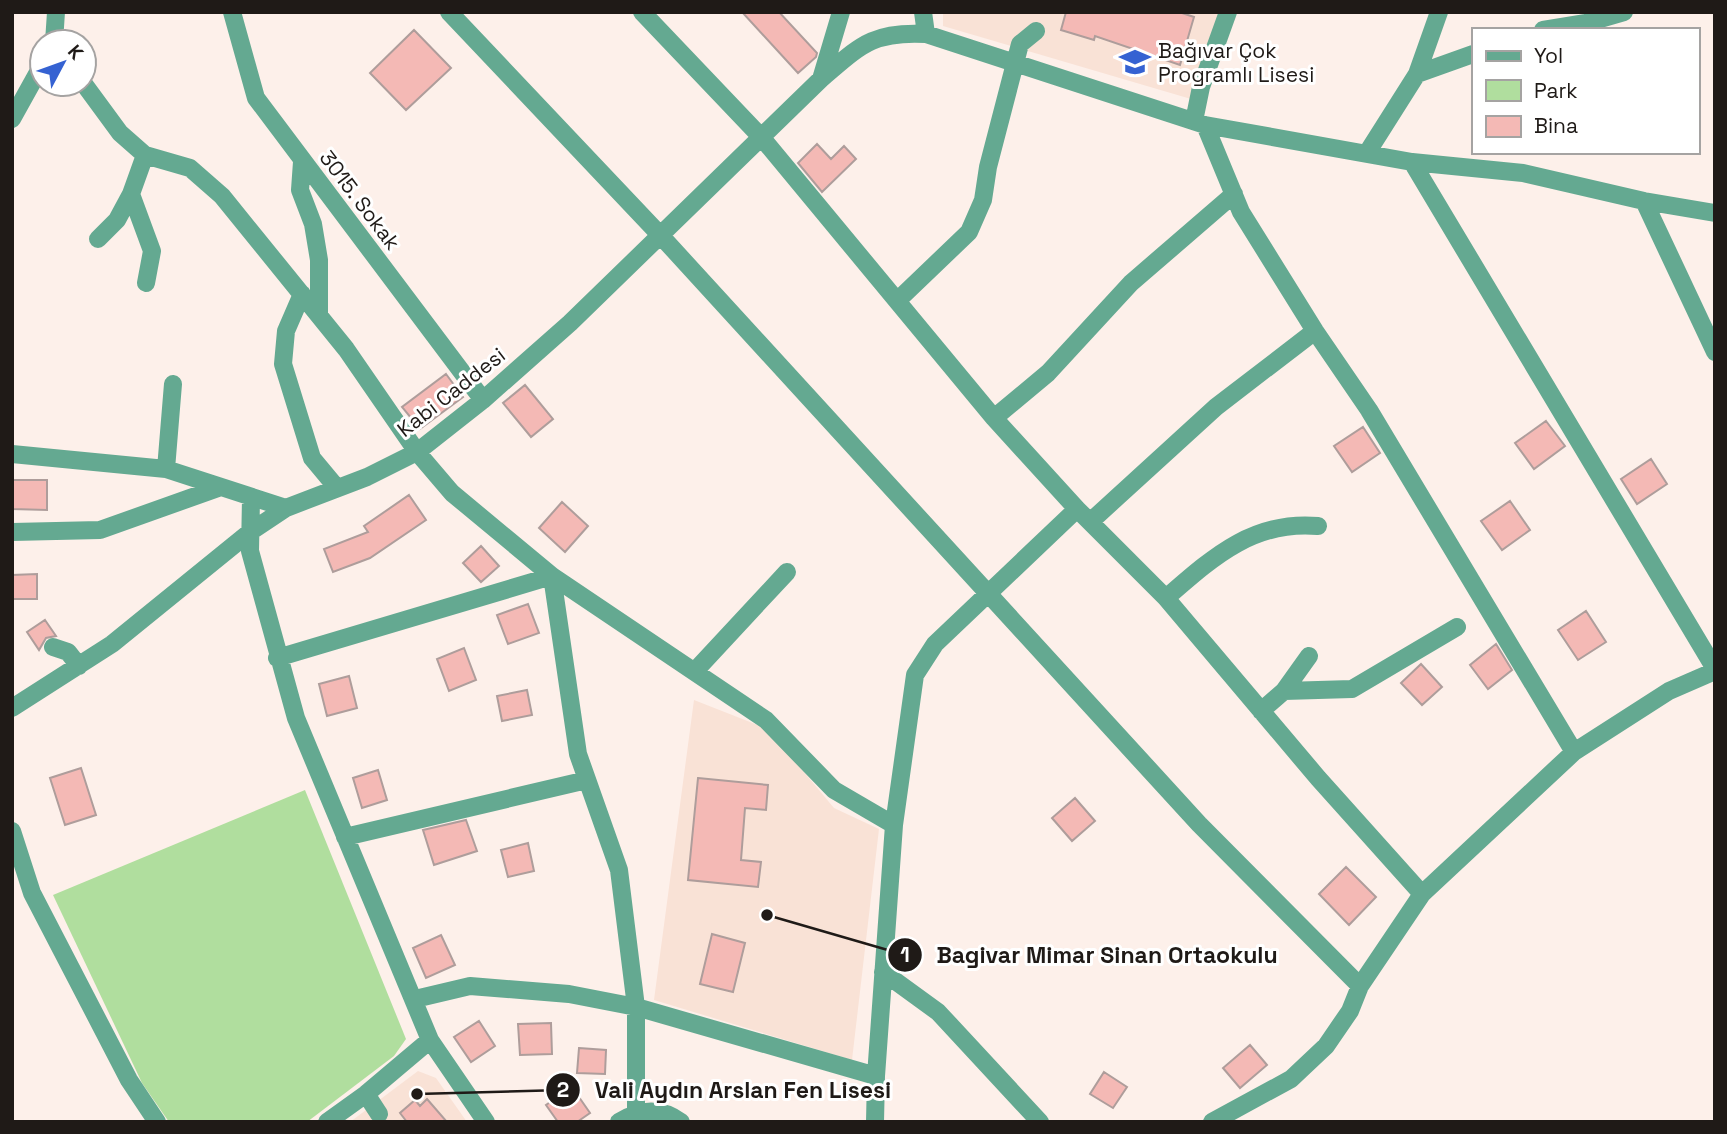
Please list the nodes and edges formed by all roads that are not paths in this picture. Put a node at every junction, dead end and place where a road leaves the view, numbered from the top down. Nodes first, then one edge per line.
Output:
1 (232, 12) edge
2 (449, 12) edge
3 (642, 12) edge
4 (841, 12) edge
5 (923, 12) edge
6 (1228, 12) edge
7 (1439, 12) edge
8 (1623, 12) edge
9 (1556, 28) edge
10 (1036, 31) dead end
11 (926, 34) junction
12 (1472, 54) edge
13 (1015, 63) junction
14 (1417, 74) junction
15 (821, 79) junction
16 (28, 90) edge
17 (95, 98) edge
18 (12, 118) edge
19 (1200, 123) junction
20 (762, 138) junction
21 (1367, 153) junction
22 (145, 155) junction
23 (302, 162) junction
24 (1412, 162) junction
25 (131, 194) junction
26 (1234, 194) junction
27 (1644, 201) junction
28 (1715, 213) edge
29 (661, 236) junction
30 (98, 239) dead end
31 (146, 283) dead end
32 (302, 295) junction
33 (897, 301) junction
34 (319, 316) junction
35 (1315, 331) junction
36 (1715, 352) edge
37 (173, 384) dead end
38 (483, 400) junction
39 (994, 418) junction
40 (417, 452) junction
41 (12, 454) edge
42 (166, 469) junction
43 (218, 488) junction
44 (337, 488) junction
45 (251, 498) junction
46 (286, 508) junction
47 (1077, 509) junction
48 (1090, 522) junction
49 (1318, 526) dead end
50 (12, 532) edge
51 (250, 532) junction
52 (787, 572) dead end
53 (552, 576) junction
54 (988, 596) junction
55 (1166, 598) junction
56 (1457, 627) dead end
57 (53, 647) dead end
58 (1309, 656) dead end
59 (278, 658) junction
60 (79, 666) junction
61 (1715, 670) edge
62 (695, 671) junction
63 (1284, 691) junction
64 (12, 708) edge
65 (1261, 711) junction
66 (1574, 752) junction
67 (587, 780) junction
68 (894, 825) junction
69 (12, 831) edge
70 (345, 837) junction
71 (1422, 894) junction
72 (883, 972) junction
73 (1360, 986) junction
74 (415, 999) junction
75 (636, 1007) junction
76 (430, 1040) junction
77 (876, 1076) junction
78 (366, 1094) junction
79 (636, 1113) junction
80 (379, 1114) dead end
81 (157, 1122) edge
82 (327, 1122) edge
83 (486, 1122) edge
84 (619, 1122) edge
85 (681, 1122) edge
86 (875, 1122) edge
87 (1040, 1122) edge
88 (1212, 1122) edge

1 - 23 street, 3015. Sokak
2 - 29 street
3 - 20 street
4 - 15 street
5 - 11 street
6 - 19 street
7 - 14 street
8 - 9 street
10 - 13 street
11 - 13 street, Kabi Caddesi
11 - 15 street, Kabi Caddesi
12 - 14 street
13 - 19 street, Kabi Caddesi
13 - 33 street
14 - 21 street
15 - 20 street, Kabi Caddesi
16 - 18 street
17 - 22 street
19 - 21 street, Kabi Caddesi
19 - 26 street
20 - 29 street, Kabi Caddesi
20 - 33 street
21 - 24 street, Kabi Caddesi
22 - 25 street
22 - 32 street
23 - 34 street
23 - 38 street, 3015. Sokak
24 - 27 street, Kabi Caddesi
24 - 61 street
25 - 30 street
25 - 31 street
26 - 35 street
26 - 39 street
27 - 28 street, Kabi Caddesi
27 - 36 street
29 - 38 street, Kabi Caddesi
29 - 54 street
32 - 34 street
32 - 44 street
33 - 39 street
34 - 40 street
35 - 48 street
35 - 66 street
37 - 42 street
38 - 40 street, Kabi Caddesi
39 - 47 street
40 - 44 street, Kabi Caddesi
40 - 53 street
41 - 42 street
42 - 43 street
43 - 45 street
43 - 50 street
44 - 46 street, Kabi Caddesi
45 - 46 street
45 - 51 street
46 - 51 street, Kabi Caddesi
47 - 48 street
47 - 54 street
48 - 55 street
49 - 55 street
51 - 59 street
51 - 60 street, Kabi Caddesi
52 - 62 street
53 - 59 street
53 - 62 street
53 - 67 street
54 - 68 street
54 - 73 street
55 - 65 street
56 - 63 street
57 - 60 street
58 - 63 street
59 - 70 street
60 - 64 street, Kabi Caddesi
61 - 66 street
62 - 68 street
63 - 65 street
65 - 71 street
66 - 71 street
67 - 70 street
67 - 75 street
68 - 72 street
69 - 81 street
70 - 74 street
71 - 73 street
72 - 77 street
72 - 87 street
73 - 88 street
74 - 75 street
74 - 76 street
75 - 77 street
75 - 79 street
76 - 78 street
76 - 83 street
77 - 86 street
78 - 80 street
78 - 82 street
79 - 84 street
79 - 85 street

